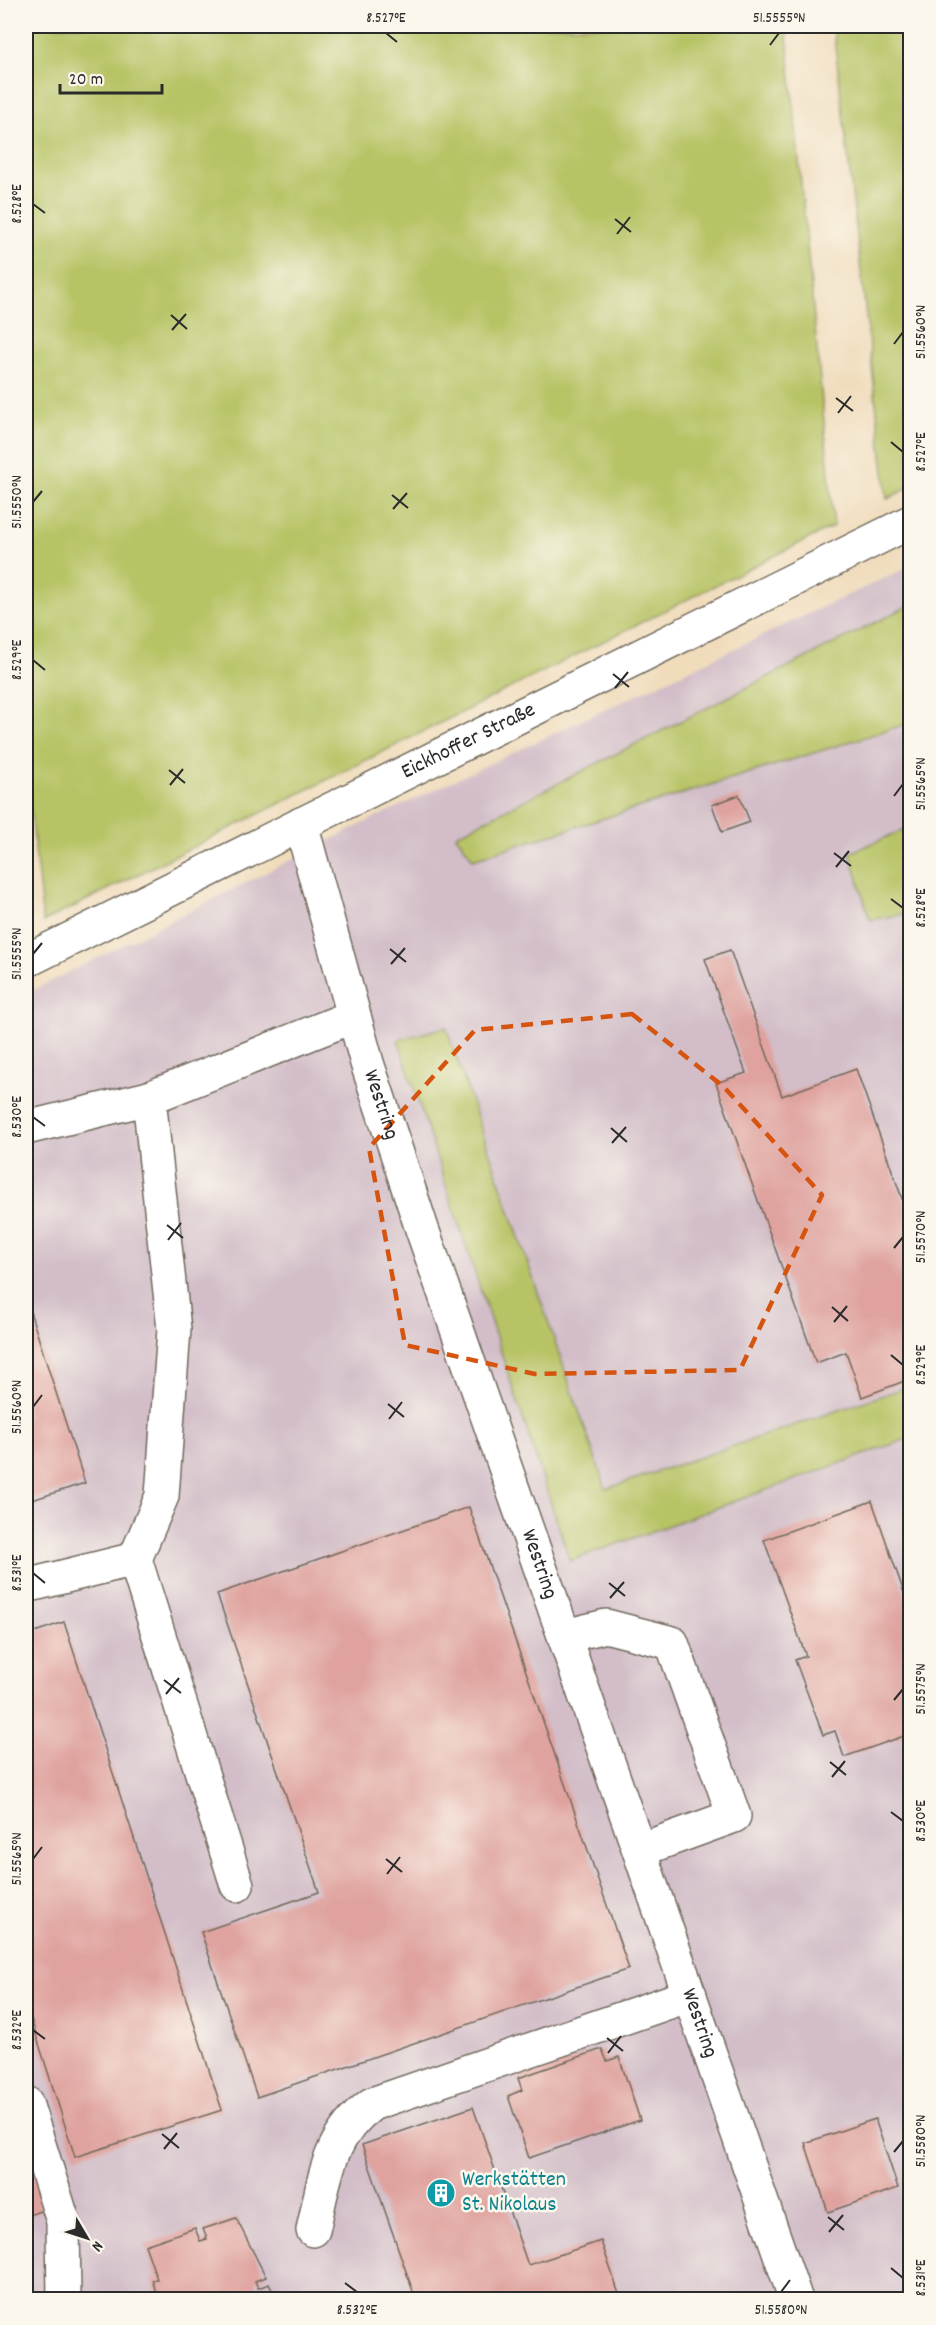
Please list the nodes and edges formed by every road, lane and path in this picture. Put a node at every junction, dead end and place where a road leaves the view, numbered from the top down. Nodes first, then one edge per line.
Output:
1 (910, 522) edge
2 (301, 824) junction
3 (26, 961) edge
4 (354, 1016) junction
5 (149, 1098) junction
6 (26, 1128) edge
7 (135, 1559) junction
8 (26, 1586) edge
9 (565, 1636) junction
10 (639, 1850) junction
11 (237, 1885) dead end
12 (690, 1995) junction
13 (26, 2103) edge
14 (313, 2230) dead end
15 (64, 2300) edge
16 (796, 2300) edge

1 - 2 street, Eickhoffer Straße
2 - 3 street, Eickhoffer Straße
2 - 4 street, Westring
4 - 5 street
4 - 9 street, Westring
5 - 6 street
5 - 7 street
7 - 8 street
7 - 11 street
9 - 10 street, Westring
9 - 10 street
10 - 12 street, Westring
12 - 14 street
12 - 16 street, Westring
13 - 15 street

